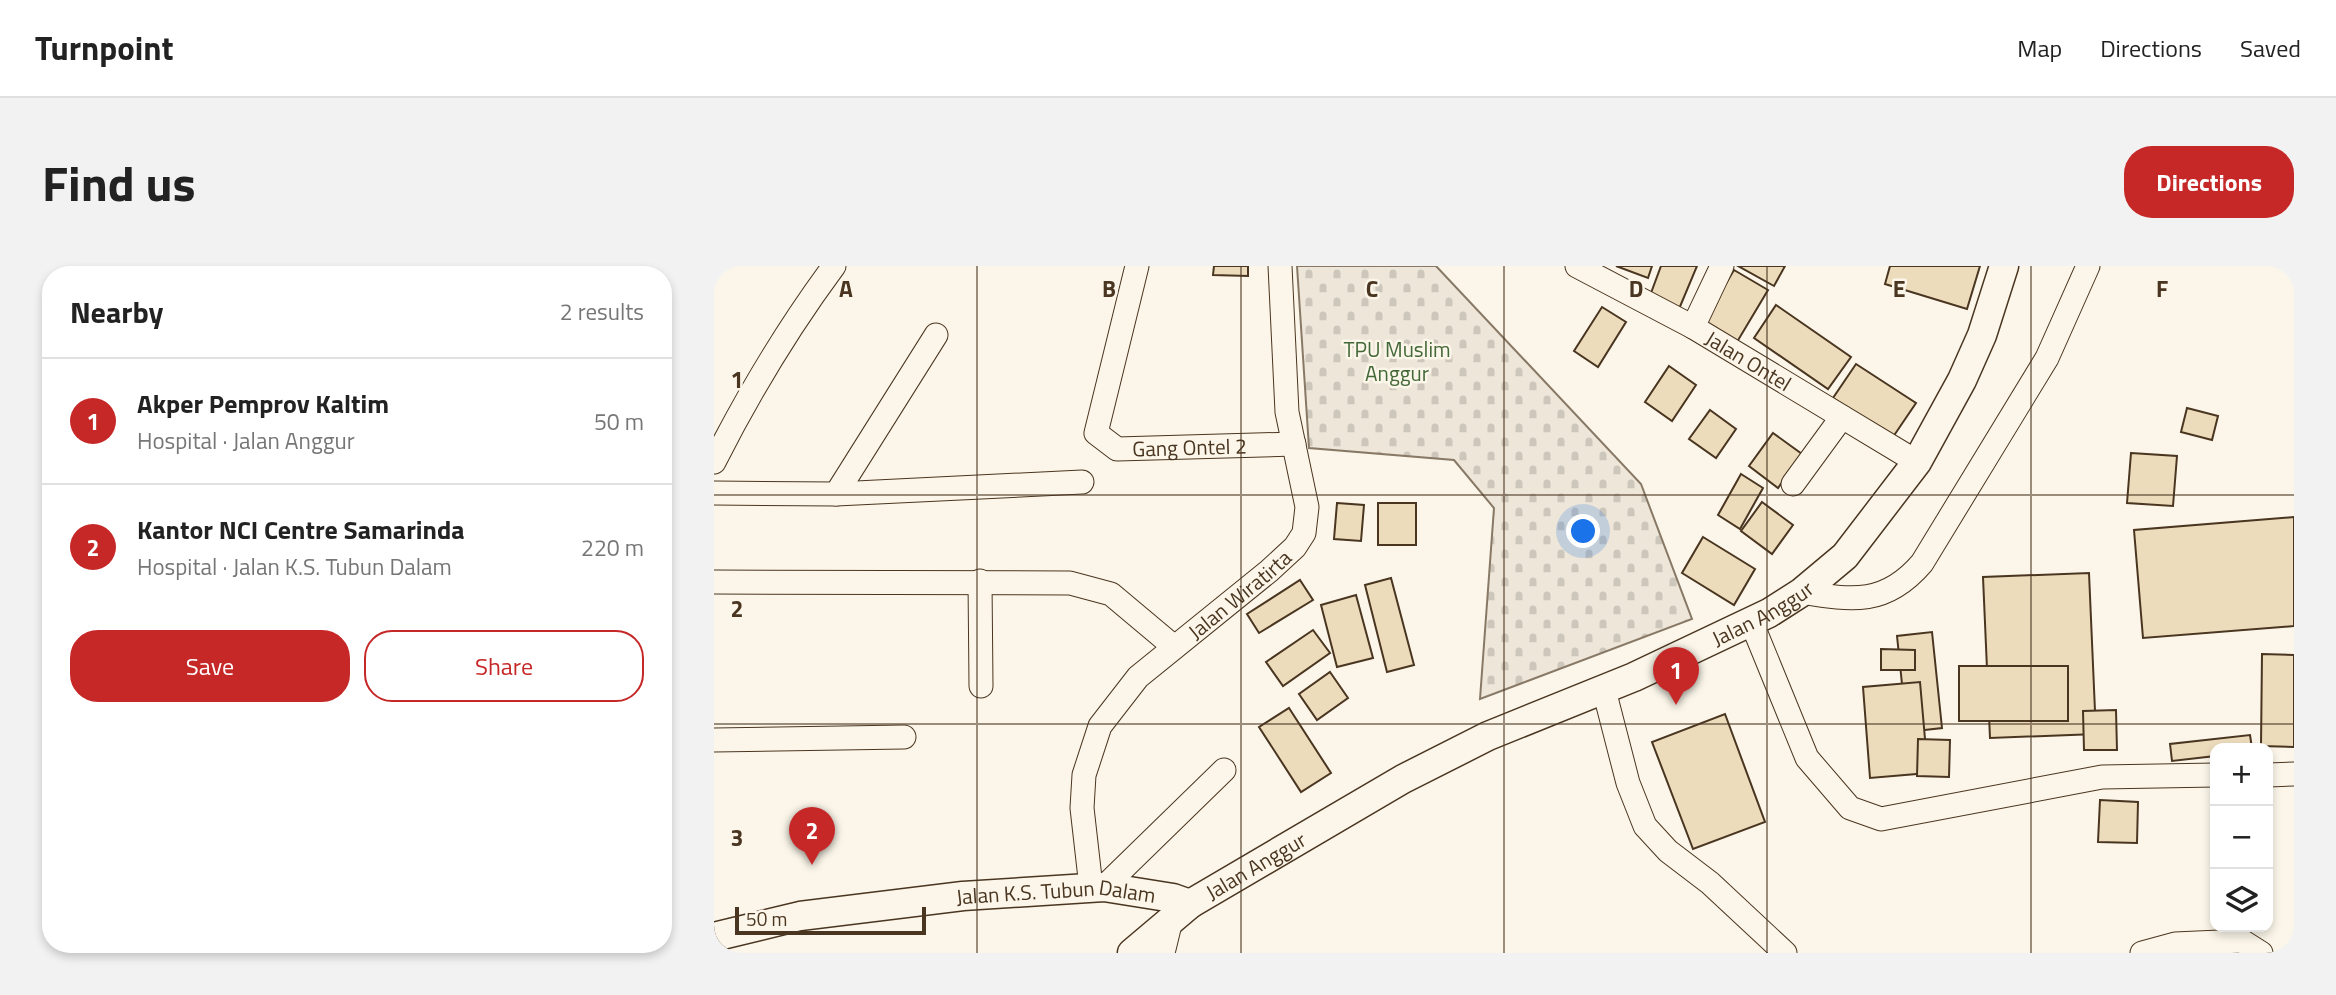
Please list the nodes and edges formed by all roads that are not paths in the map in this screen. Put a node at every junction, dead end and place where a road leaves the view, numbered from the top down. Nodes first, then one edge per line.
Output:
1 (834, 266) edge
2 (1137, 266) edge
3 (1280, 266) edge
4 (1577, 266) edge
5 (1722, 266) edge
6 (2004, 266) edge
7 (2088, 266) edge
8 (1693, 327) junction
9 (936, 335) dead end
10 (1842, 417) junction
11 (1294, 444) junction
12 (714, 462) edge
13 (1917, 462) junction
14 (1082, 482) dead end
15 (1793, 484) dead end
16 (714, 493) edge
17 (836, 494) junction
18 (980, 581) junction
19 (714, 582) edge
20 (1802, 592) junction
21 (1751, 621) junction
22 (1173, 646) junction
23 (981, 685) dead end
24 (1604, 690) junction
25 (904, 737) dead end
26 (714, 740) edge
27 (1224, 769) dead end
28 (2294, 774) edge
29 (2210, 775) edge
30 (2273, 775) edge
31 (1097, 887) junction
32 (1180, 912) junction
33 (714, 937) edge
34 (1132, 953) edge
35 (1163, 953) edge
36 (1785, 953) edge
37 (2142, 953) edge
38 (2261, 953) edge

1 - 12 street
2 - 11 street, Gang Ontel 2
3 - 11 street, Jalan Wiratirta
4 - 8 street, Jalan Ontel
5 - 8 street
6 - 13 street, Jalan Anggur
7 - 20 street
8 - 10 street, Jalan Ontel
9 - 17 street
10 - 13 street, Jalan Ontel
10 - 15 street
11 - 22 street, Jalan Wiratirta
13 - 20 street, Jalan Anggur
14 - 17 street
16 - 17 street
18 - 19 street
18 - 22 street
18 - 23 street
20 - 21 street, Jalan Anggur
21 - 24 street, Jalan Anggur
21 - 29 street
22 - 31 street, Jalan Wiratirta
24 - 32 street, Jalan Anggur
24 - 36 street
25 - 26 street
27 - 31 street
28 - 30 street
31 - 32 street, Jalan K.S. Tubun Dalam
31 - 33 street, Jalan K.S. Tubun Dalam
32 - 34 street, Jalan Anggur
32 - 35 street
37 - 38 street

